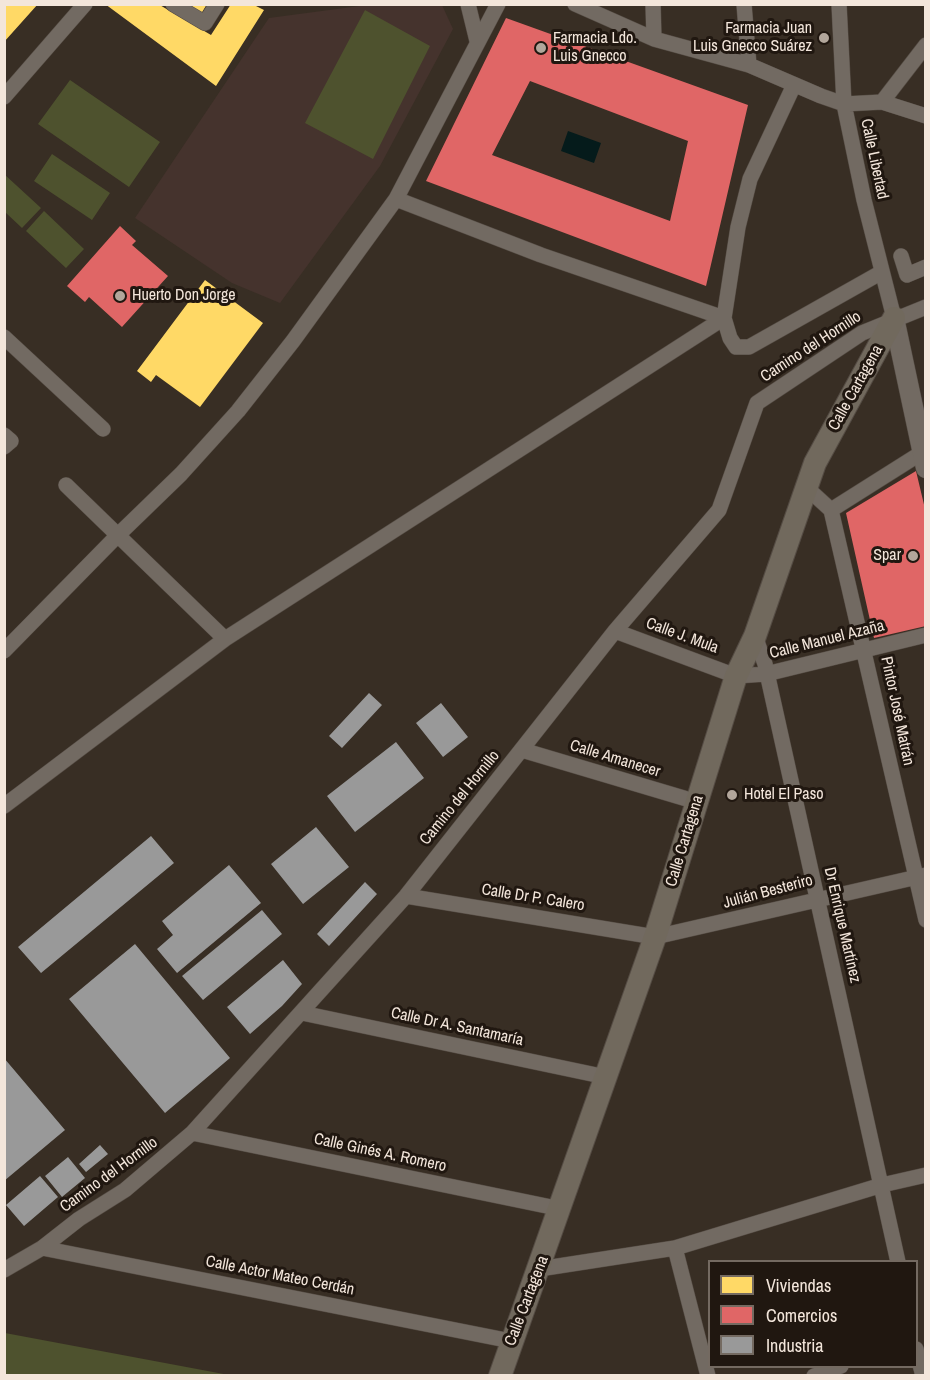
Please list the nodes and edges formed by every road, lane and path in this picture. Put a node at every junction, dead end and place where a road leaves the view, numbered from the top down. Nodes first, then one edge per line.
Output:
1 (85, 4) edge
2 (173, 4) edge
3 (217, 4) edge
4 (468, 4) edge
5 (575, 4) edge
6 (653, 4) edge
7 (744, 4) edge
8 (839, 4) edge
9 (498, 5) edge
10 (654, 39) junction
11 (477, 41) junction
12 (926, 45) edge
13 (749, 65) junction
14 (794, 85) junction
15 (4, 97) edge
16 (882, 102) junction
17 (844, 104) junction
18 (921, 115) edge
19 (396, 199) junction
20 (901, 256) dead end
21 (926, 267) edge
22 (882, 272) junction
23 (926, 307) edge
24 (724, 318) junction
25 (894, 318) junction
26 (4, 337) edge
27 (103, 429) dead end
28 (4, 435) edge
29 (4, 447) edge
30 (924, 457) edge
31 (66, 485) dead end
32 (808, 489) junction
33 (831, 510) junction
34 (117, 536) junction
35 (615, 631) junction
36 (926, 635) edge
37 (755, 636) junction
38 (225, 639) junction
39 (865, 650) junction
40 (4, 651) edge
41 (766, 674) junction
42 (736, 676) junction
43 (522, 750) junction
44 (697, 802) junction
45 (4, 806) edge
46 (920, 876) edge
47 (406, 896) junction
48 (818, 898) junction
49 (926, 920) edge
50 (655, 937) junction
51 (302, 1013) junction
52 (606, 1077) junction
53 (192, 1133) junction
54 (926, 1175) edge
55 (882, 1185) junction
56 (561, 1209) junction
57 (42, 1248) junction
58 (675, 1248) junction
59 (898, 1260) edge
60 (539, 1269) junction
61 (4, 1270) edge
62 (511, 1341) junction
63 (918, 1355) edge
64 (836, 1368) edge
65 (500, 1376) edge
66 (708, 1376) edge
67 (814, 1376) edge
68 (923, 1376) edge

1 - 15 street
2 - 3 street
4 - 9 street
4 - 11 street
5 - 10 street
6 - 10 street
7 - 13 street
8 - 17 street, Calle Libertad
9 - 11 street
10 - 13 street
11 - 19 street
12 - 16 street
13 - 14 street
14 - 17 street
14 - 24 street
16 - 17 street
16 - 18 street
17 - 22 street, Calle Libertad
19 - 24 street
19 - 34 street
20 - 21 street
22 - 24 street
22 - 25 street, Calle Libertad
23 - 25 street, Camino del Hornillo
24 - 38 street
25 - 30 street
25 - 32 main road, Calle Cartagena
25 - 35 street, Camino del Hornillo
26 - 27 street
28 - 29 street
30 - 33 street
31 - 34 street
32 - 33 street
32 - 37 main road, Calle Cartagena
33 - 39 street, Pintor José Matrán
34 - 38 street
34 - 40 street
35 - 42 street, Calle J. Mula
35 - 43 street, Camino del Hornillo
36 - 39 street, Calle Manuel Azaña
37 - 41 street, Dr Enrique Martínez
37 - 42 main road, Calle Cartagena
38 - 45 street
39 - 41 street, Calle Manuel Azaña
39 - 46 street, Pintor José Matrán
41 - 42 street, Calle Manuel Azaña
41 - 48 street, Dr Enrique Martínez
42 - 44 main road, Calle Cartagena
43 - 44 street, Calle Amanecer
43 - 47 street, Camino del Hornillo
44 - 50 main road, Calle Cartagena
46 - 48 street, Julián Besteriro
46 - 49 street, Pintor José Matrán
47 - 50 street, Calle Dr P. Calero
47 - 51 street, Camino del Hornillo
48 - 50 street, Julián Besteriro
48 - 55 street, Dr Enrique Martínez
50 - 52 main road, Calle Cartagena
51 - 52 street, Calle Dr A. Santamaría
51 - 53 street, Camino del Hornillo
52 - 56 main road, Calle Cartagena
53 - 56 street, Calle Ginés A. Romero
53 - 57 street, Camino del Hornillo
54 - 55 street
55 - 58 street
55 - 59 street, Dr Enrique Martínez
56 - 60 main road, Calle Cartagena
57 - 61 street, Camino del Hornillo
57 - 62 street, Calle Actor Mateo Cerdán
58 - 60 street
58 - 66 street
60 - 62 main road, Calle Cartagena
62 - 65 main road, Calle Cartagena
63 - 68 street
64 - 67 street

